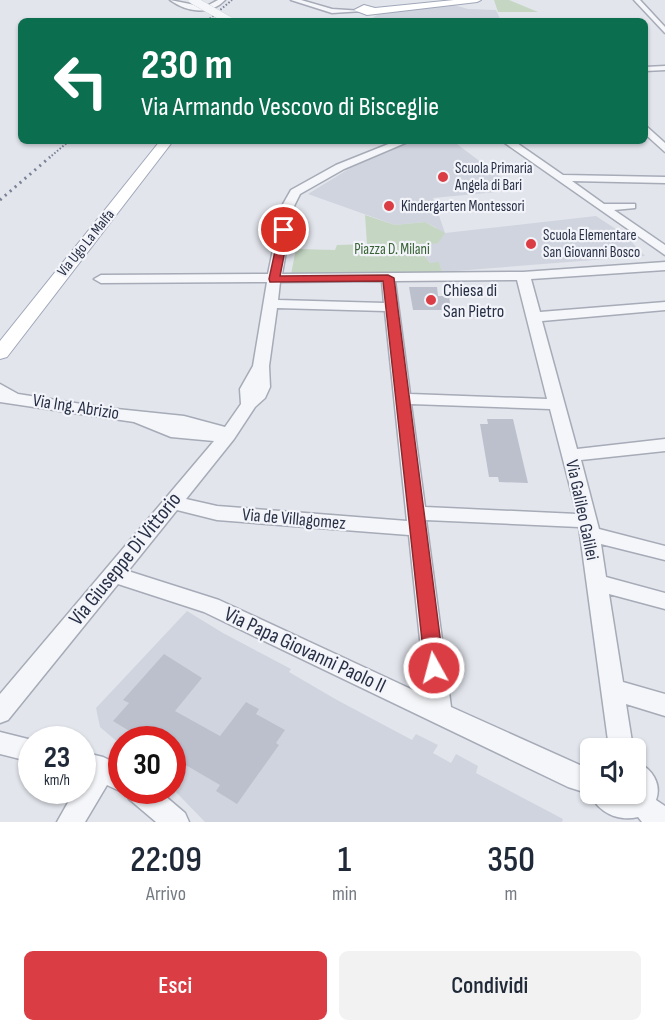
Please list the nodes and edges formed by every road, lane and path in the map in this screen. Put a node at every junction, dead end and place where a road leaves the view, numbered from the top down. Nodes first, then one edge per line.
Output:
1 (173, 0) edge
2 (193, 0) edge
3 (222, 0) edge
4 (294, 0) edge
5 (453, 0) edge
6 (477, 0) edge
7 (638, 0) edge
8 (364, 12) edge
9 (225, 18) edge
10 (665, 31) edge
11 (648, 69) edge
12 (664, 69) edge
13 (648, 130) edge
14 (665, 131) edge
15 (648, 132) edge
16 (165, 144) edge
17 (398, 144) edge
18 (511, 144) edge
19 (663, 145) edge
20 (561, 178) junction
21 (665, 180) edge
22 (631, 206) dead end
23 (603, 207) junction
24 (665, 251) edge
25 (665, 266) edge
26 (523, 276) junction
27 (388, 278) junction
28 (101, 279) dead end
29 (274, 279) junction
30 (271, 304) junction
31 (392, 307) junction
32 (663, 309) edge
33 (534, 317) junction
34 (2, 347) edge
35 (4, 394) edge
36 (403, 399) junction
37 (557, 404) junction
38 (228, 435) junction
39 (665, 445) edge
40 (571, 455) junction
41 (172, 502) junction
42 (417, 521) junction
43 (589, 528) junction
44 (665, 553) edge
45 (112, 574) junction
46 (596, 582) junction
47 (665, 602) edge
48 (611, 689) junction
49 (665, 705) edge
50 (0, 712) edge
51 (440, 714) junction
52 (619, 738) edge
53 (0, 743) edge
54 (18, 748) edge
55 (102, 771) edge
56 (580, 779) edge
57 (646, 782) edge
58 (155, 804) edge
59 (611, 804) edge
60 (656, 816) edge
61 (70, 822) edge
62 (176, 822) edge

1 - 3 street
2 - 9 street, bridge
4 - 8 street
5 - 8 main road
6 - 8 main road
7 - 10 street
11 - 12 street
13 - 14 street
15 - 19 street
16 - 34 main road, Via Ugo La Malfa
17 - 29 street, Via Giuseppe Di Vittorio
18 - 20 street
20 - 21 street
20 - 23 street
22 - 23 street
23 - 24 street
25 - 26 street
26 - 27 street
26 - 33 street, Via Galileo Galilei
27 - 29 street
27 - 31 street
28 - 29 street
29 - 30 street, Via Giuseppe Di Vittorio
30 - 31 street
30 - 38 street, Via Giuseppe Di Vittorio
31 - 36 street
32 - 33 street
33 - 37 street, Via Galileo Galilei
35 - 38 street, Via Ing. Abrizio
36 - 37 street
36 - 42 street
37 - 40 street, Via Galileo Galilei
38 - 41 street, Via Giuseppe Di Vittorio
39 - 40 street
40 - 43 street, Via Galileo Galilei
41 - 42 street, Via de Villagomez
41 - 45 street, Via Giuseppe Di Vittorio
42 - 43 street, Via de Villagomez
42 - 51 street
43 - 44 street, Via de Villagomez
43 - 46 street, Via Galileo Galilei
45 - 50 street, Via Giuseppe Di Vittorio
45 - 51 street, Via Papa Giovanni Paolo II
46 - 47 street
46 - 48 street, Via Galileo Galilei
48 - 49 street
48 - 52 street, Via Galileo Galilei
51 - 56 street, Via Papa Giovanni Paolo II
53 - 54 street
55 - 61 street
57 - 60 street
58 - 62 street
59 - 60 street

